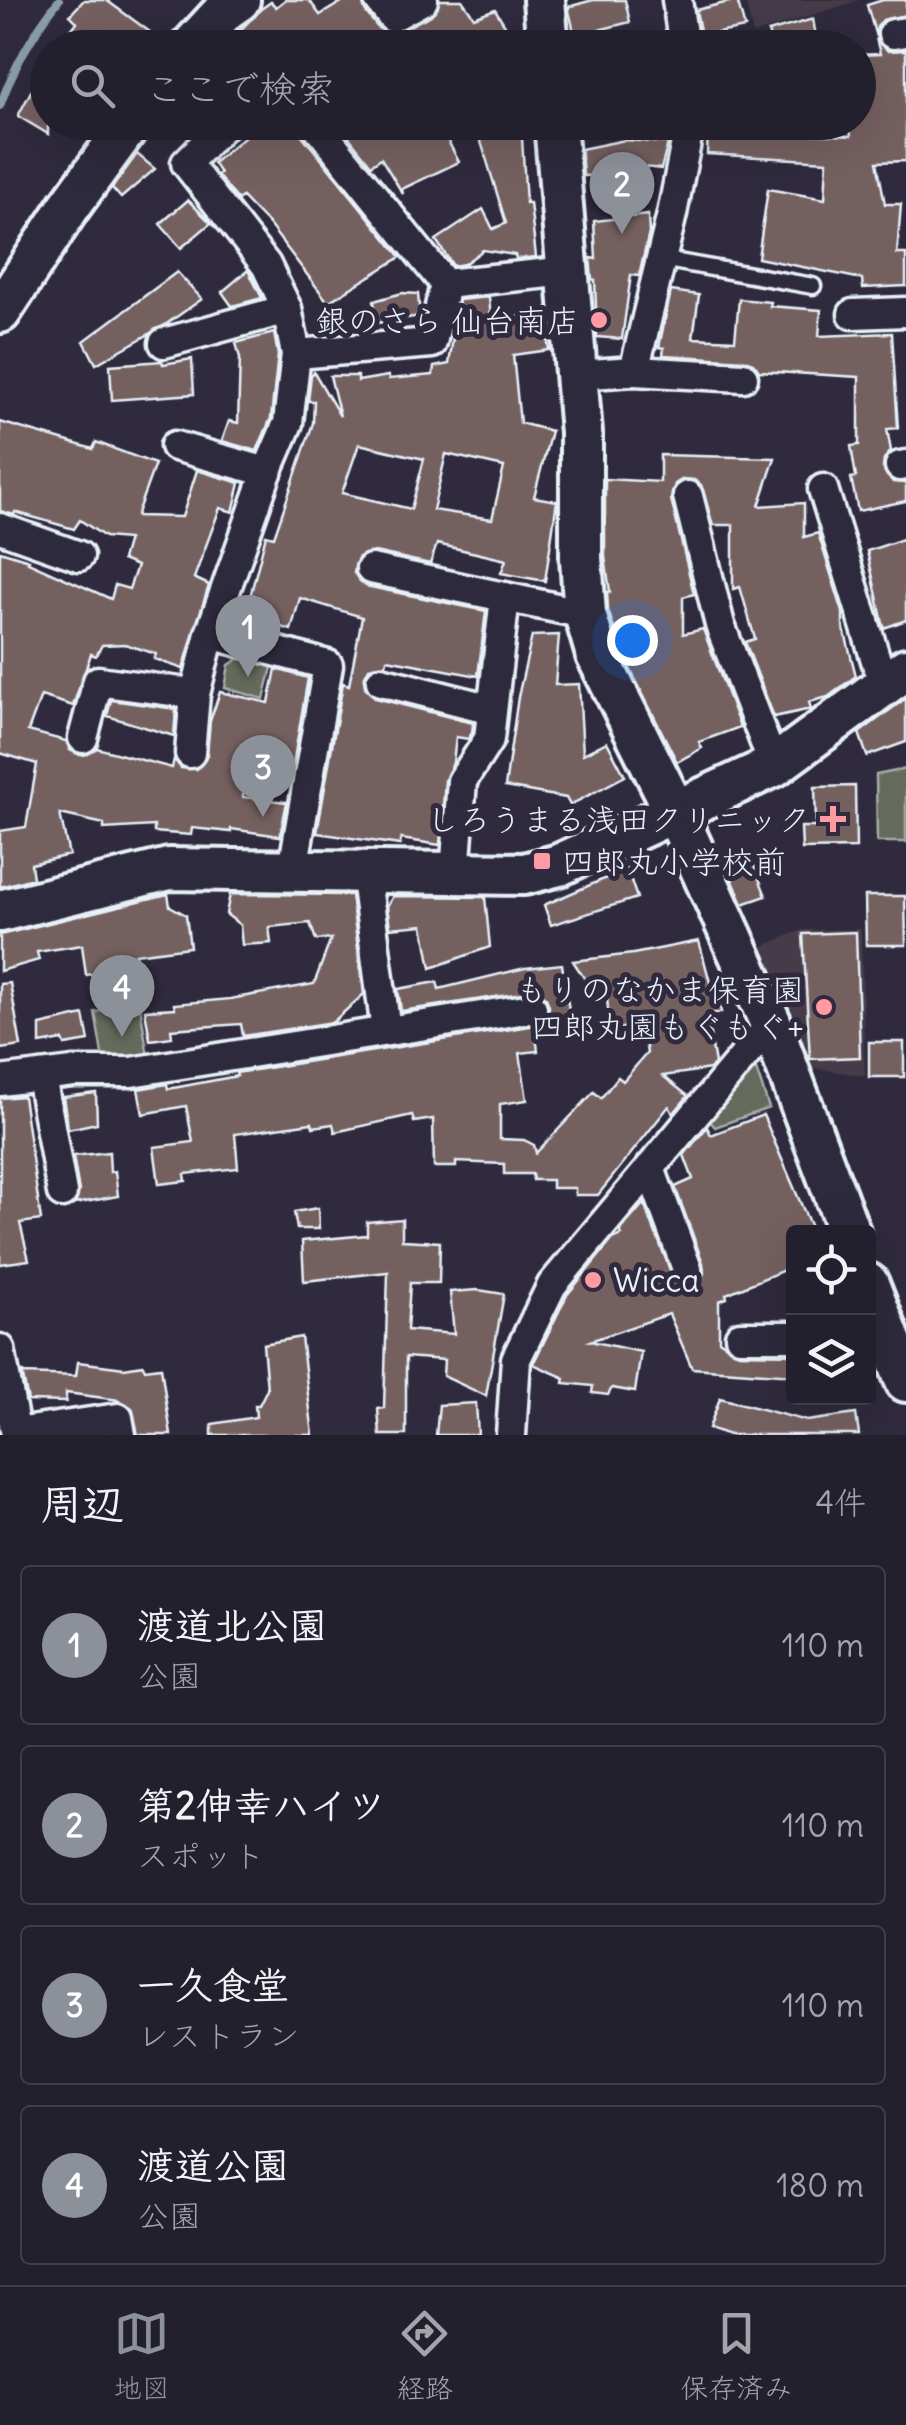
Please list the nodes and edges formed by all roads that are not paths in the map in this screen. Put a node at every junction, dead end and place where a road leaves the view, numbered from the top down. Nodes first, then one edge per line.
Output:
1 (238, 0) edge
2 (379, 0) edge
3 (423, 0) edge
4 (544, 0) edge
5 (677, 0) edge
6 (208, 30) edge
7 (546, 30) edge
8 (681, 30) edge
9 (118, 140) edge
10 (209, 140) edge
11 (329, 140) edge
12 (557, 140) edge
13 (686, 140) edge
14 (661, 259) junction
15 (568, 271) junction
16 (445, 284) junction
17 (813, 286) dead end
18 (287, 309) junction
19 (0, 312) edge
20 (906, 312) edge
21 (853, 314) dead end
22 (164, 343) dead end
23 (296, 354) junction
24 (634, 372) junction
25 (576, 375) junction
26 (743, 376) dead end
27 (174, 446) dead end
28 (267, 472) junction
29 (823, 489) dead end
30 (688, 496) dead end
31 (0, 528) edge
32 (79, 556) dead end
33 (371, 569) dead end
34 (505, 597) junction
35 (586, 614) junction
36 (210, 634) junction
37 (895, 677) edge
38 (381, 681) dead end
39 (195, 694) junction
40 (491, 708) junction
41 (83, 738) dead end
42 (190, 752) dead end
43 (774, 766) junction
44 (676, 813) junction
45 (294, 868) junction
46 (365, 871) junction
47 (455, 873) junction
48 (0, 912) edge
49 (532, 1008) dead end
50 (771, 1024) junction
51 (386, 1032) junction
52 (41, 1076) junction
53 (0, 1081) edge
54 (650, 1168) junction
55 (62, 1193) dead end
56 (846, 1225) edge
57 (687, 1269) dead end
58 (740, 1336) dead end
59 (786, 1336) edge
60 (878, 1336) edge
61 (0, 1349) edge
62 (906, 1382) edge
63 (16, 1434) edge
64 (121, 1435) edge
65 (510, 1435) edge

1 - 6 street
2 - 3 street
4 - 7 street
5 - 8 street
9 - 19 street
10 - 18 street
11 - 16 street
12 - 15 street
13 - 14 street
14 - 17 lane
14 - 24 street
15 - 16 street
15 - 25 street
16 - 23 street
18 - 22 street
18 - 23 street
20 - 21 street
23 - 28 street
24 - 25 street
24 - 26 street
25 - 35 street
27 - 28 street
28 - 36 street
29 - 37 street
30 - 43 street
31 - 32 street
33 - 34 street
34 - 35 street
34 - 40 street
35 - 44 street
36 - 39 street
36 - 45 street
37 - 43 street
38 - 40 street
39 - 41 street
39 - 42 street
40 - 47 street
43 - 44 street
44 - 47 street
44 - 50 street
45 - 46 street
45 - 48 street
46 - 47 street
46 - 51 street
49 - 51 street
50 - 54 street
50 - 56 street
51 - 52 street
52 - 53 street
52 - 55 street
54 - 57 street
54 - 65 street
58 - 59 street
60 - 62 street
61 - 63 street
63 - 64 street

